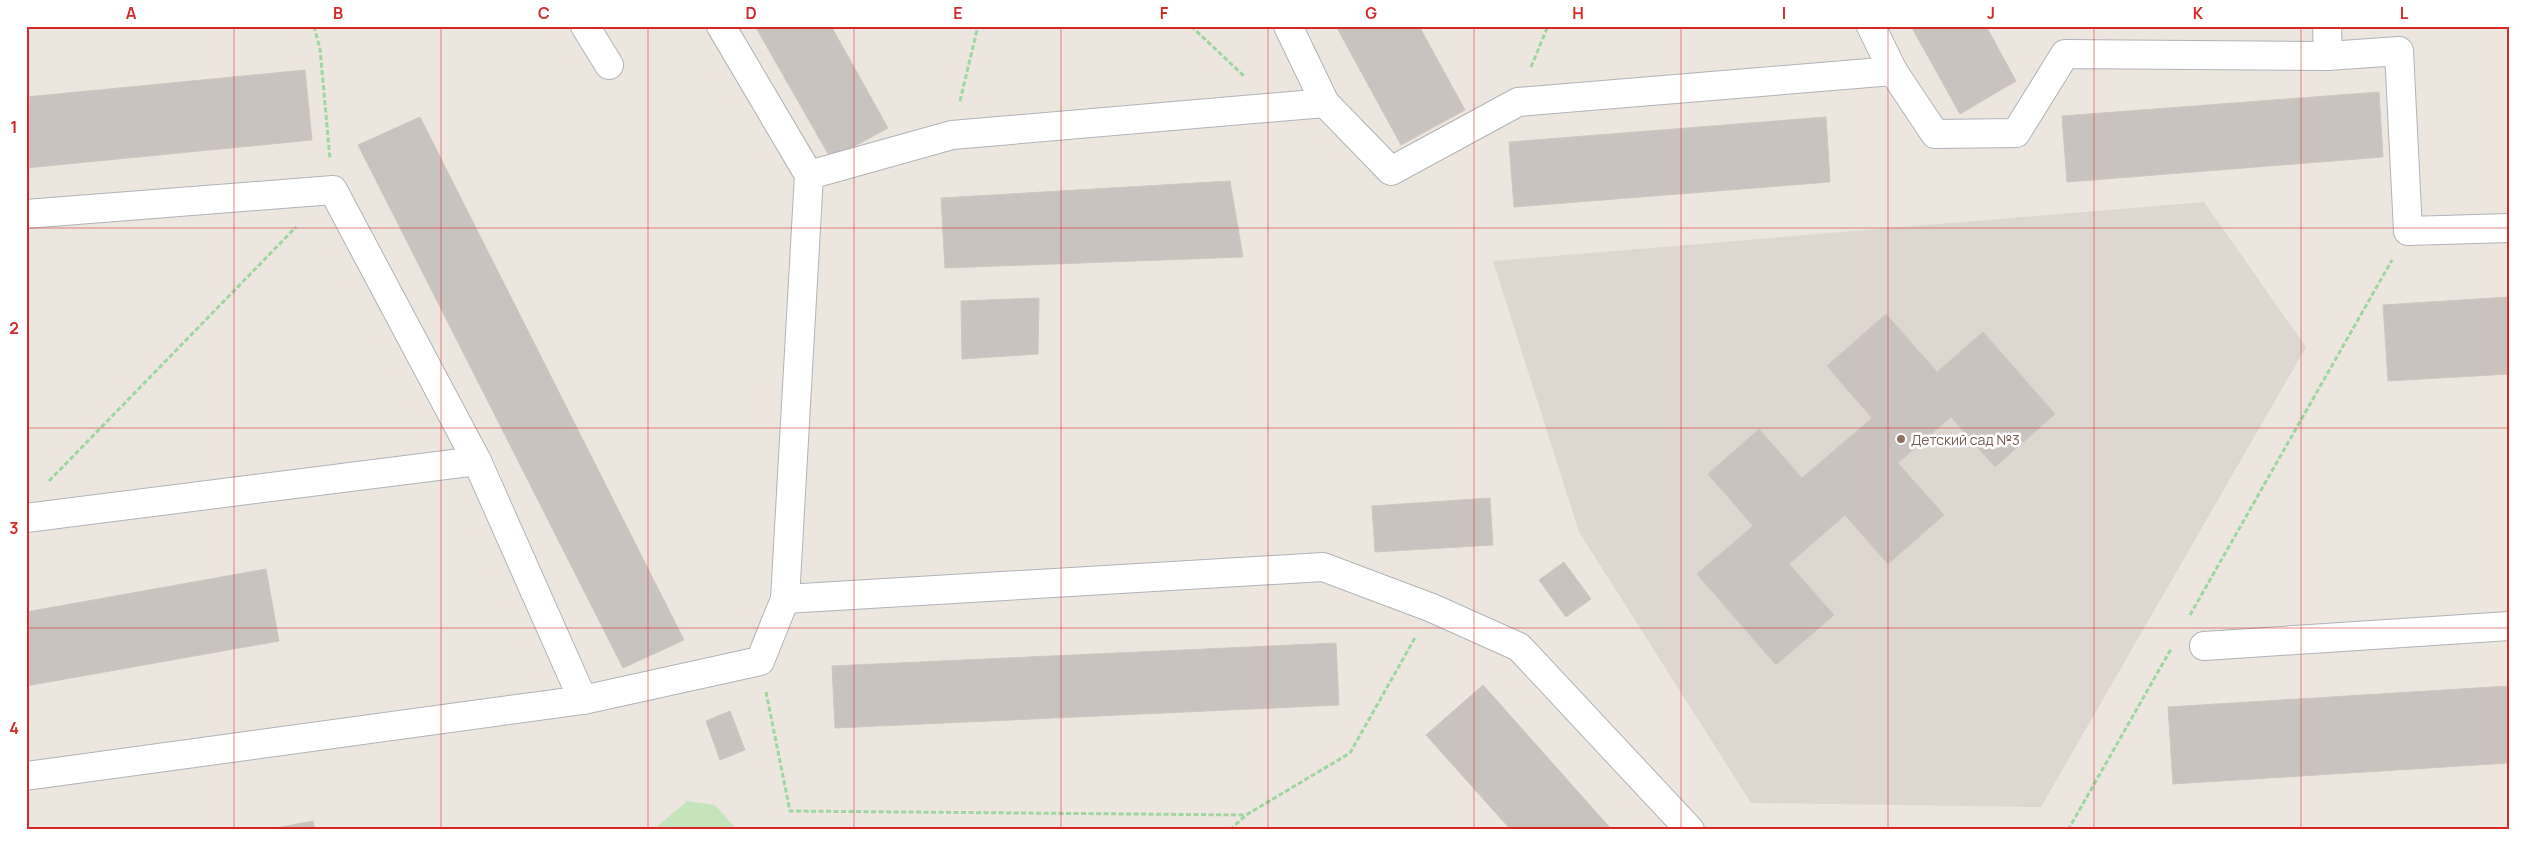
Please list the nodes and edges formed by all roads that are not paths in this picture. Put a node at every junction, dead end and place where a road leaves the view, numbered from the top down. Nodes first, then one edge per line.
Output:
1 (586, 26) edge
2 (721, 26) edge
3 (1288, 26) edge
4 (1871, 26) edge
5 (2327, 26) edge
6 (2328, 56) junction
7 (608, 65) dead end
8 (1893, 71) junction
9 (1325, 103) junction
10 (809, 175) junction
11 (26, 214) edge
12 (2509, 228) edge
13 (477, 461) junction
14 (26, 518) edge
15 (785, 599) junction
16 (2509, 626) edge
17 (2204, 646) dead end
18 (583, 700) junction
19 (26, 776) edge
20 (1690, 830) edge

1 - 7 lane
2 - 10 lane
3 - 9 lane
4 - 8 lane
5 - 6 lane
6 - 8 lane
6 - 12 lane
8 - 9 lane
9 - 10 lane
10 - 15 lane
11 - 13 lane
13 - 14 lane
13 - 18 lane
15 - 18 lane
15 - 20 lane
16 - 17 lane
18 - 19 lane

